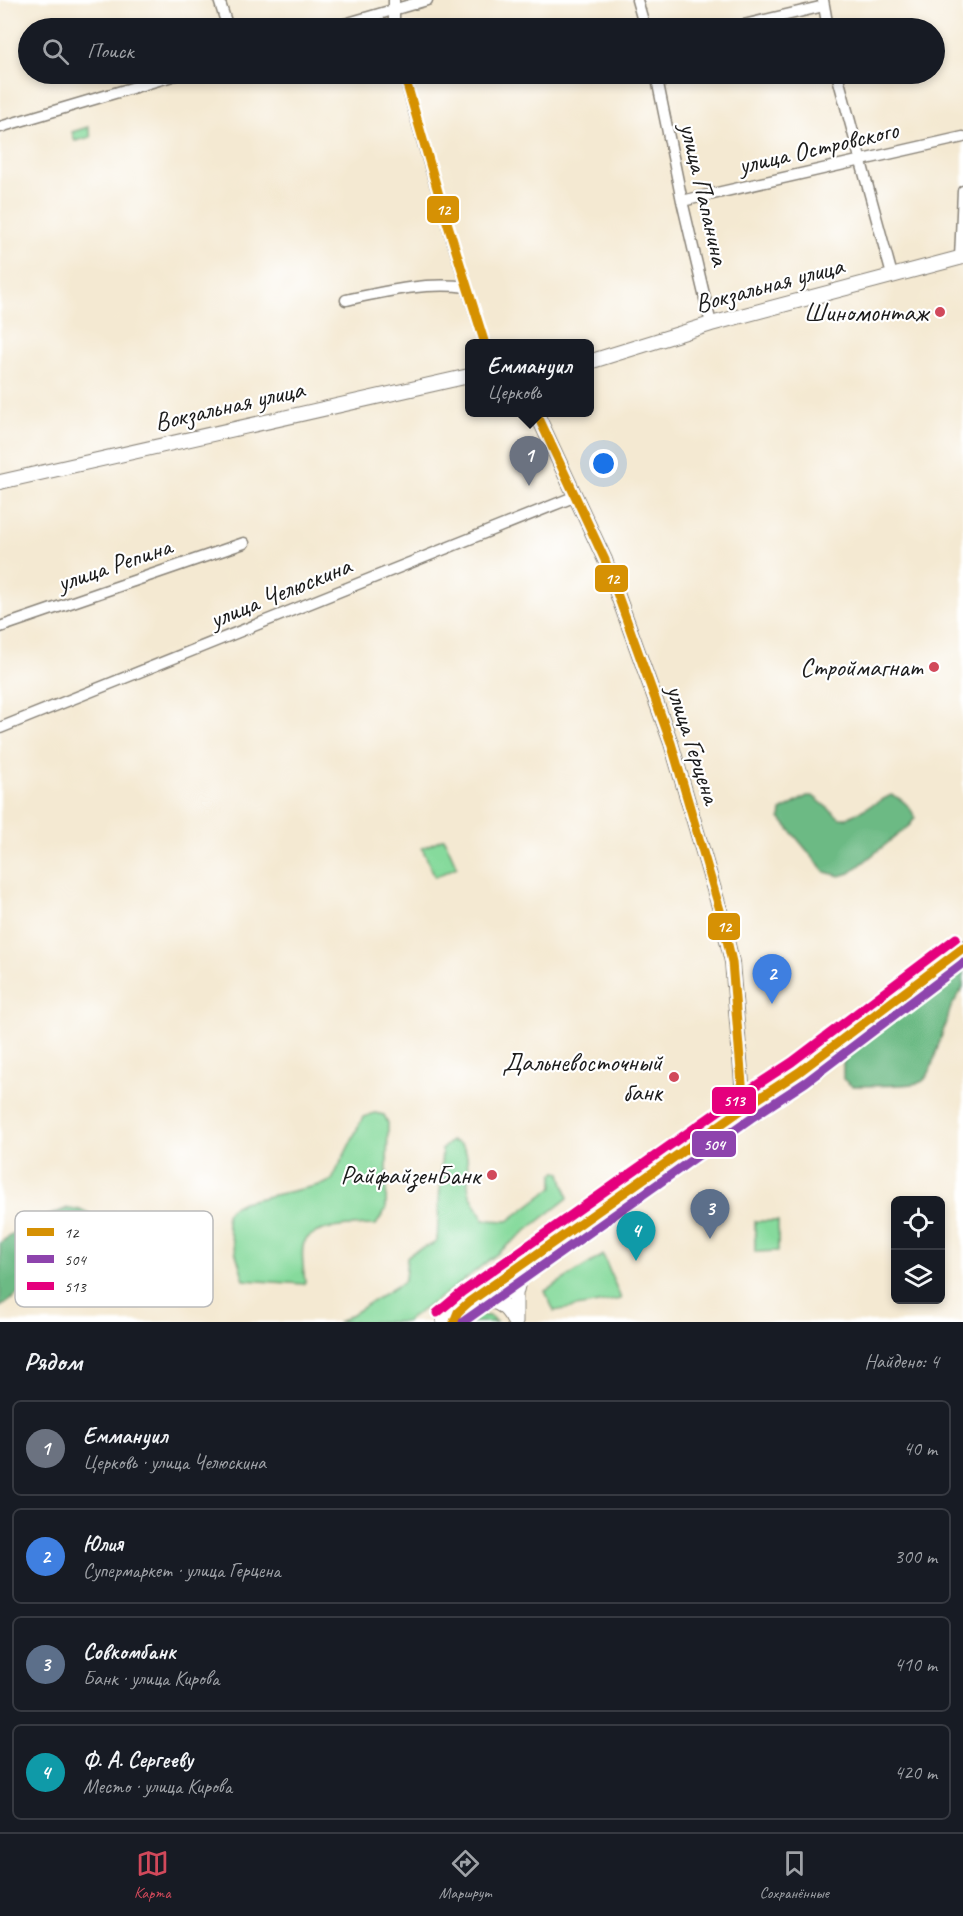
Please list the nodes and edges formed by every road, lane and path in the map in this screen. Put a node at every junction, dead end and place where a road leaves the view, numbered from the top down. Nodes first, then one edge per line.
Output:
1 (219, 0) edge
2 (427, 0) edge
3 (636, 0) edge
4 (824, 3) edge
5 (394, 5) edge
6 (225, 18) edge
7 (358, 18) edge
8 (642, 18) edge
9 (768, 18) edge
10 (826, 18) edge
11 (145, 84) edge
12 (407, 84) edge
13 (658, 84) edge
14 (840, 84) edge
15 (0, 127) edge
16 (963, 137) edge
17 (862, 161) junction
18 (963, 191) edge
19 (682, 201) junction
20 (962, 258) edge
21 (892, 275) junction
22 (467, 287) junction
23 (346, 300) dead end
24 (711, 324) junction
25 (483, 339) edge
26 (594, 360) edge
27 (465, 377) edge
28 (538, 417) edge
29 (0, 482) edge
30 (576, 496) junction
31 (244, 543) dead end
32 (0, 627) edge
33 (0, 728) edge
34 (963, 948) edge
35 (744, 1108) junction
36 (522, 1266) junction
37 (460, 1312) edge
38 (515, 1321) edge
39 (444, 1322) edge

1 - 6 street
2 - 5 street
3 - 8 street
4 - 9 street
4 - 10 street
5 - 7 street
11 - 15 street
12 - 22 street
13 - 19 street, улица Папанина
14 - 17 street
16 - 17 street, улица Островского
17 - 19 street, улица Островского
17 - 21 street
18 - 20 street
19 - 24 street, улица Папанина
20 - 21 main road, Вокзальная улица
21 - 24 main road, Вокзальная улица
22 - 23 street
22 - 25 street
24 - 26 main road, Вокзальная улица
27 - 29 main road, Вокзальная улица
28 - 30 main road, улица Герцена
30 - 33 street, улица Челюскина
30 - 35 main road, улица Герцена
31 - 32 street, улица Репина
34 - 35 main road
35 - 36 main road
36 - 37 main road
36 - 38 main road
37 - 38 main road
37 - 39 main road

